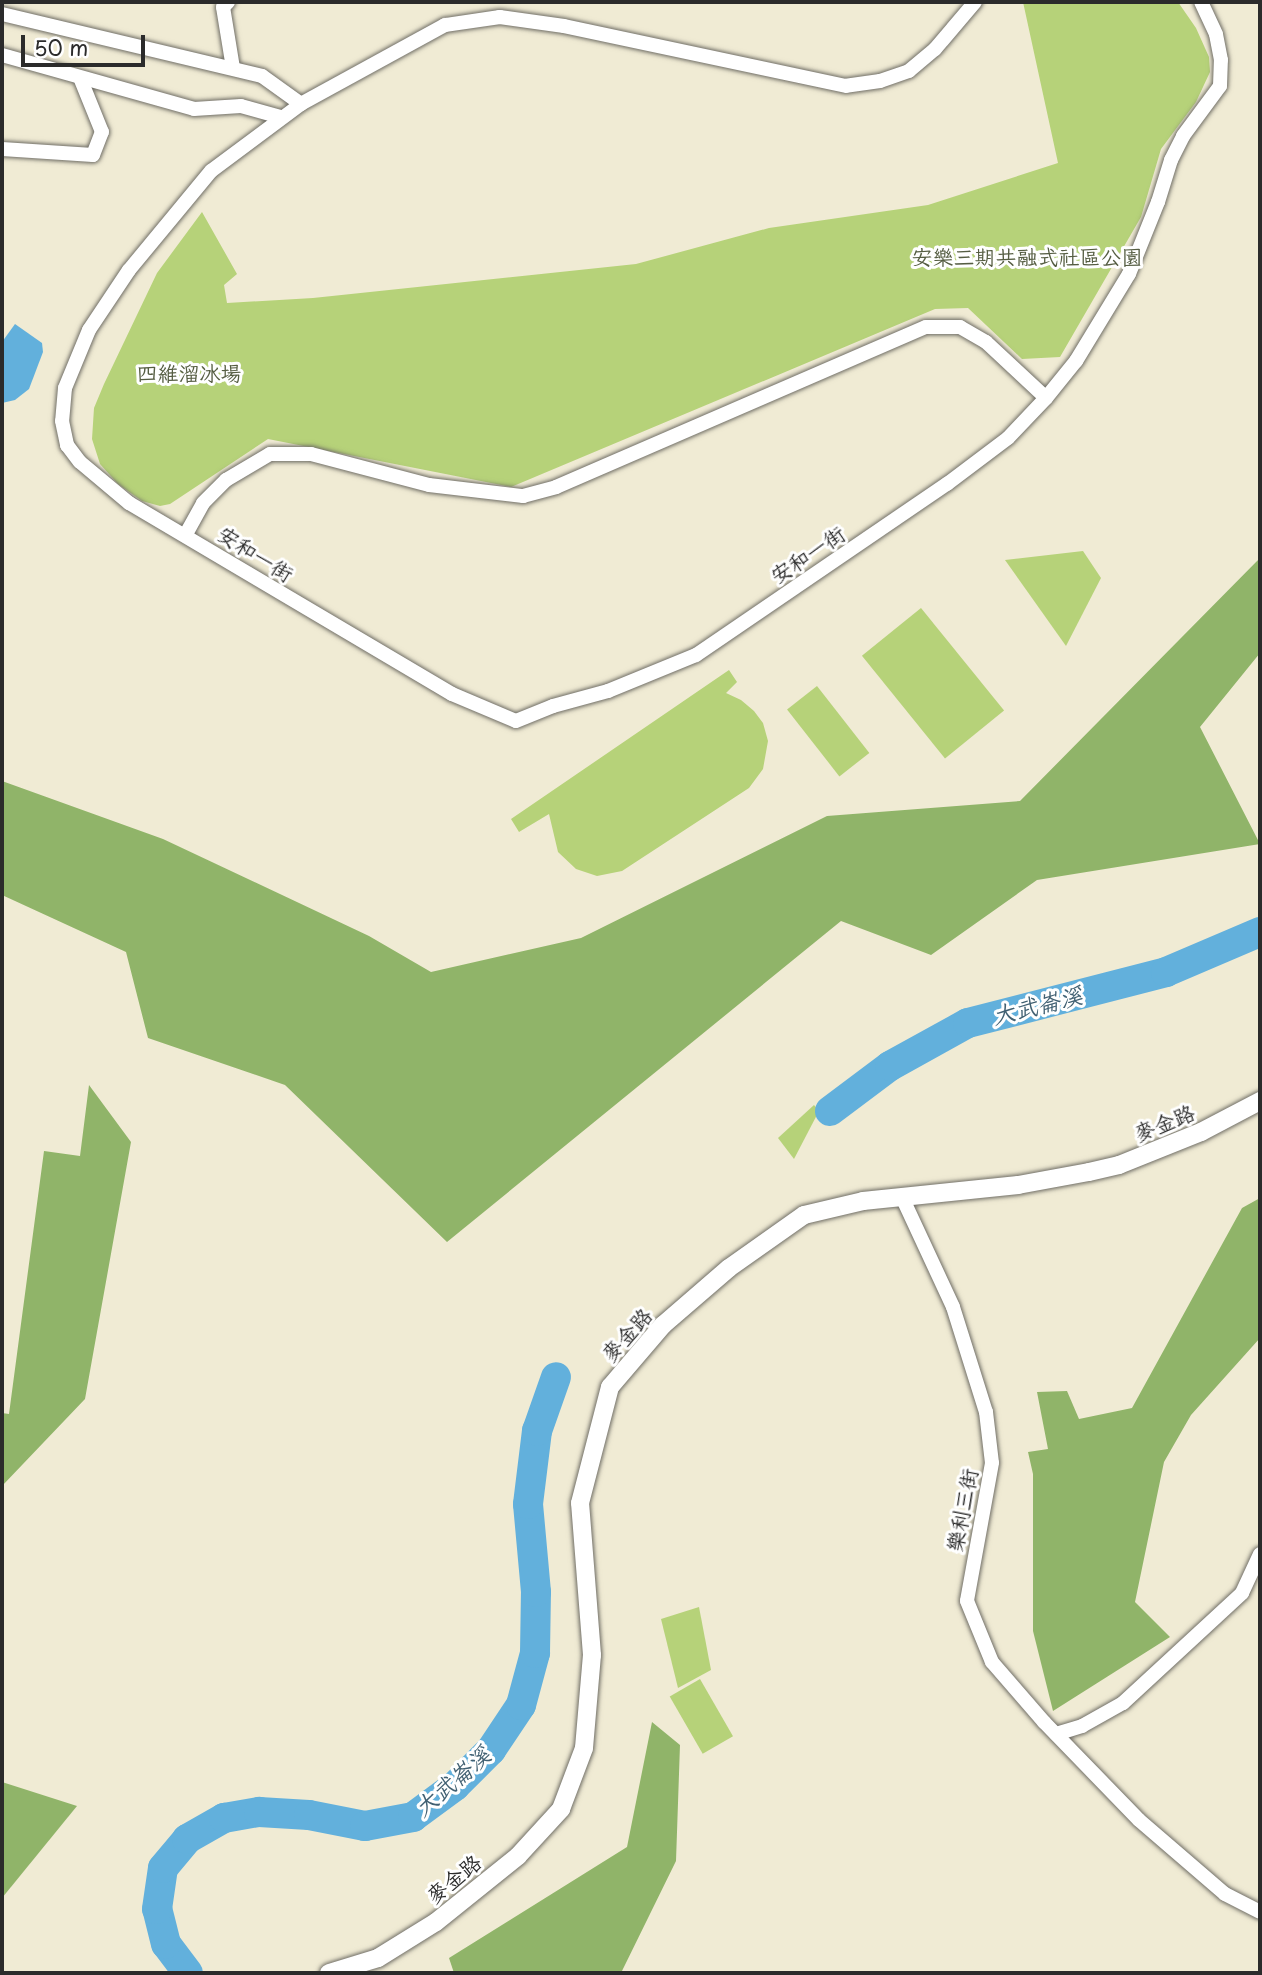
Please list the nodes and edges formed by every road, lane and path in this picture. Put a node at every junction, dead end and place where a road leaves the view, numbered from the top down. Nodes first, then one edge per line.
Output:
1 (228, 2) edge
2 (975, 2) edge
3 (1201, 2) edge
4 (2, 14) edge
5 (2, 55) edge
6 (233, 68) junction
7 (81, 79) junction
8 (301, 104) junction
9 (281, 117) junction
10 (2, 149) edge
11 (1046, 398) junction
12 (186, 534) junction
13 (1260, 1101) edge
14 (902, 1197) junction
15 (1260, 1554) edge
16 (1056, 1734) junction
17 (1260, 1912) edge
18 (329, 1973) edge

1 - 6 street
2 - 8 street, 安和一街
3 - 11 street, 安和一街
4 - 6 street
5 - 7 street
6 - 8 street
7 - 9 street
7 - 10 street
8 - 9 street, 安和一街
9 - 12 street, 安和一街
11 - 12 street
11 - 12 street, 安和一街
13 - 14 street, 麥金路
14 - 16 street, 樂利三街
14 - 18 street, 麥金路
15 - 16 street
16 - 17 street, 樂利三街

